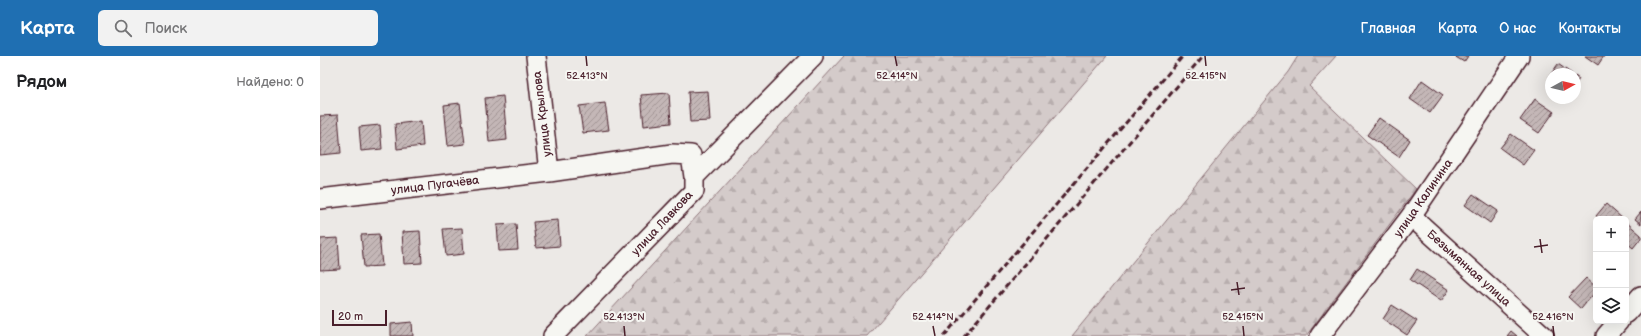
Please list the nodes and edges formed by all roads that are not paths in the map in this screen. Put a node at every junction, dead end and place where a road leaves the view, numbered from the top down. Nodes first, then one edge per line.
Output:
1 (536, 56) edge
2 (813, 56) edge
3 (1519, 56) edge
4 (549, 172) junction
5 (694, 177) junction
6 (320, 199) edge
7 (1411, 216) junction
8 (1641, 296) edge
9 (1629, 310) edge
10 (1616, 324) edge
11 (553, 336) edge
12 (1320, 336) edge
13 (1544, 336) edge
14 (1606, 336) edge

1 - 4 street, улица Крылова
2 - 5 street, улица Лавкова
3 - 7 street, улица Калинина
4 - 5 street, улица Пугачёва
4 - 6 street, улица Пугачёва
5 - 11 street, улица Лавкова
7 - 12 street, улица Калинина
7 - 13 street, Безымянная улица
8 - 9 street
10 - 14 street

